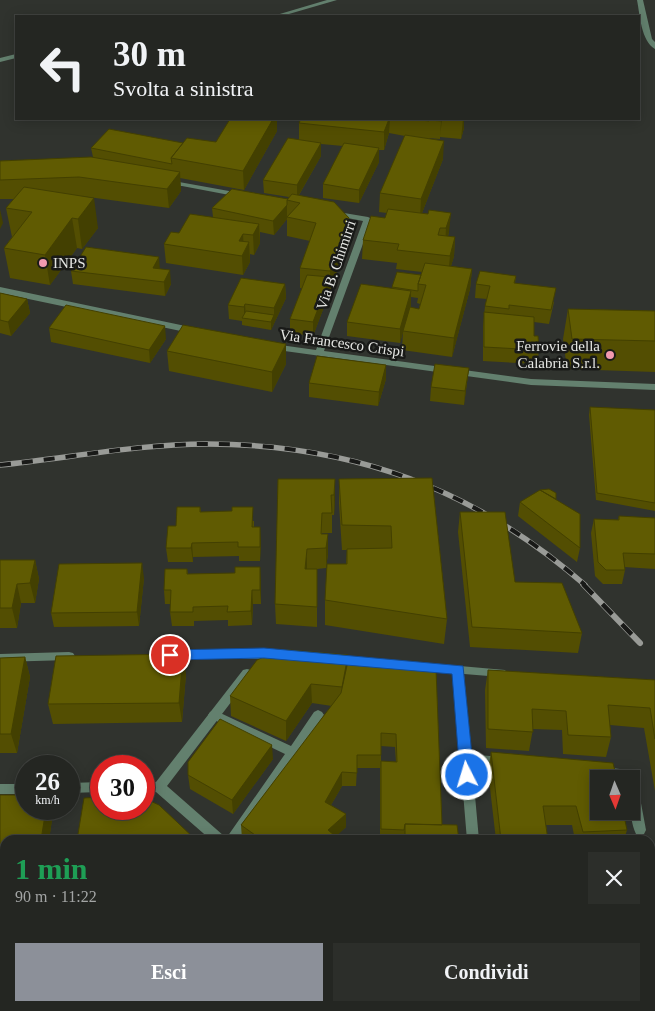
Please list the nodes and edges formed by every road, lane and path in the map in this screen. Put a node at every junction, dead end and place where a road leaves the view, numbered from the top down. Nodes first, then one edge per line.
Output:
1 (334, 0) edge
2 (640, 0) edge
3 (280, 15) edge
4 (655, 47) edge
5 (15, 56) edge
6 (0, 60) edge
7 (182, 184) dead end
8 (250, 197) edge
9 (329, 212) edge
10 (0, 290) edge
11 (201, 333) edge
12 (267, 346) edge
13 (319, 354) junction
14 (655, 387) edge
15 (264, 653) junction
16 (156, 655) edge
17 (78, 656) edge
18 (293, 656) edge
19 (0, 658) edge
20 (322, 658) edge
21 (458, 670) junction
22 (516, 674) edge
23 (214, 715) junction
24 (318, 715) dead end
25 (293, 752) junction
26 (466, 759) junction
27 (514, 763) edge
28 (155, 787) edge
29 (159, 787) junction
30 (15, 788) edge
31 (0, 789) edge
32 (638, 820) edge
33 (640, 830) dead end
34 (214, 835) edge
35 (235, 835) edge
36 (473, 835) edge

1 - 3 street
2 - 4 street
5 - 6 street
7 - 8 street
9 - 13 street, Via B. Chimirri
10 - 11 street
12 - 13 street, Via Francesco Crispi
13 - 14 street, Via Francesco Crispi
15 - 16 street
15 - 18 street
15 - 23 street
17 - 19 street
20 - 21 street
21 - 22 street
21 - 26 street
23 - 25 street
23 - 29 street
24 - 25 street
25 - 35 street
26 - 27 street
26 - 36 street
28 - 29 street
29 - 34 street
30 - 31 street
32 - 33 street

